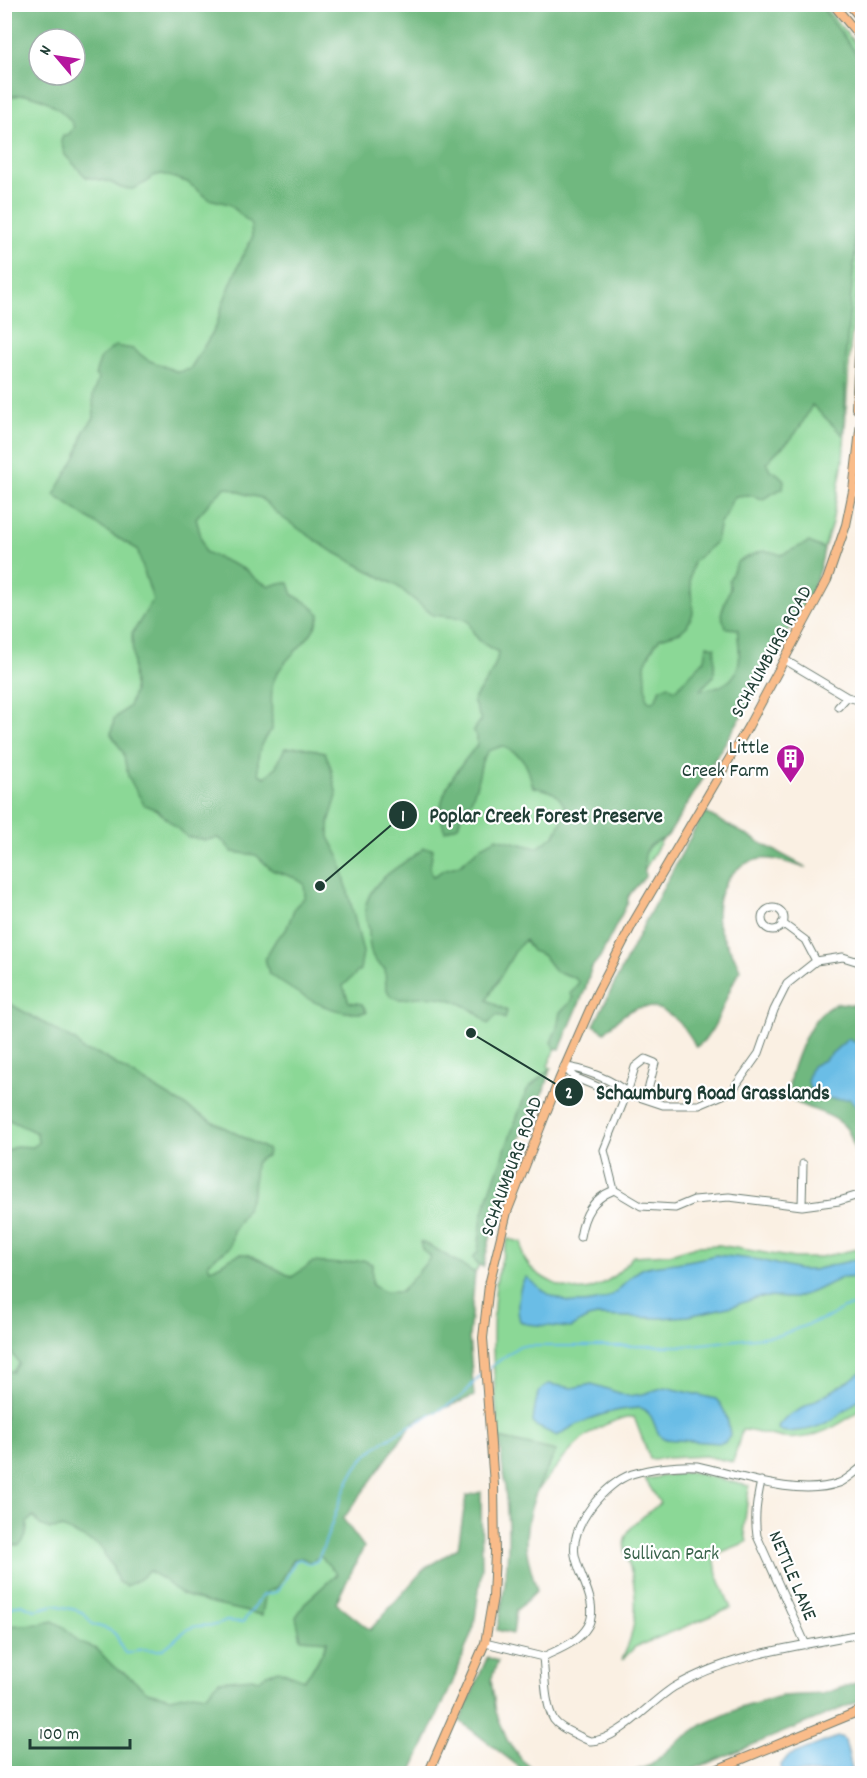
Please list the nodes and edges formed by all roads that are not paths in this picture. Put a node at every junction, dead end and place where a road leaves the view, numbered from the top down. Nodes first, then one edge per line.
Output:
1 (833, 4) edge
2 (849, 4) edge
3 (862, 20) edge
4 (862, 39) edge
5 (862, 302) edge
6 (862, 413) edge
7 (862, 425) edge
8 (853, 491) junction
9 (862, 495) edge
10 (786, 660) junction
11 (847, 697) junction
12 (862, 701) edge
13 (838, 706) dead end
14 (782, 923) dead end
15 (816, 961) junction
16 (862, 963) edge
17 (564, 1067) junction
18 (627, 1093) junction
19 (646, 1098) junction
20 (803, 1164) dead end
21 (614, 1190) junction
22 (862, 1194) edge
23 (802, 1206) junction
24 (580, 1237) dead end
25 (862, 1467) edge
26 (761, 1481) junction
27 (862, 1631) edge
28 (484, 1643) junction
29 (806, 1645) junction
30 (543, 1657) junction
31 (862, 1710) edge
32 (428, 1773) edge
33 (706, 1773) edge

1 - 4 main road
2 - 3 main road
5 - 6 main road, SCHAUMBURG ROAD
6 - 7 main road, SCHAUMBURG ROAD
7 - 8 main road, SCHAUMBURG ROAD
8 - 9 street
8 - 10 main road, SCHAUMBURG ROAD
10 - 11 street
10 - 17 main road, SCHAUMBURG ROAD
11 - 12 street
11 - 13 street
14 - 15 street
15 - 16 street
15 - 19 street
17 - 18 street
17 - 28 main road, SCHAUMBURG ROAD
18 - 19 street
18 - 19 street
18 - 21 street
20 - 23 street
21 - 23 street
21 - 24 street
22 - 23 street
25 - 26 street
26 - 29 street, NETTLE LANE
26 - 30 street
27 - 29 street
28 - 30 street
28 - 32 main road, SCHAUMBURG ROAD
29 - 30 street
31 - 33 main road

